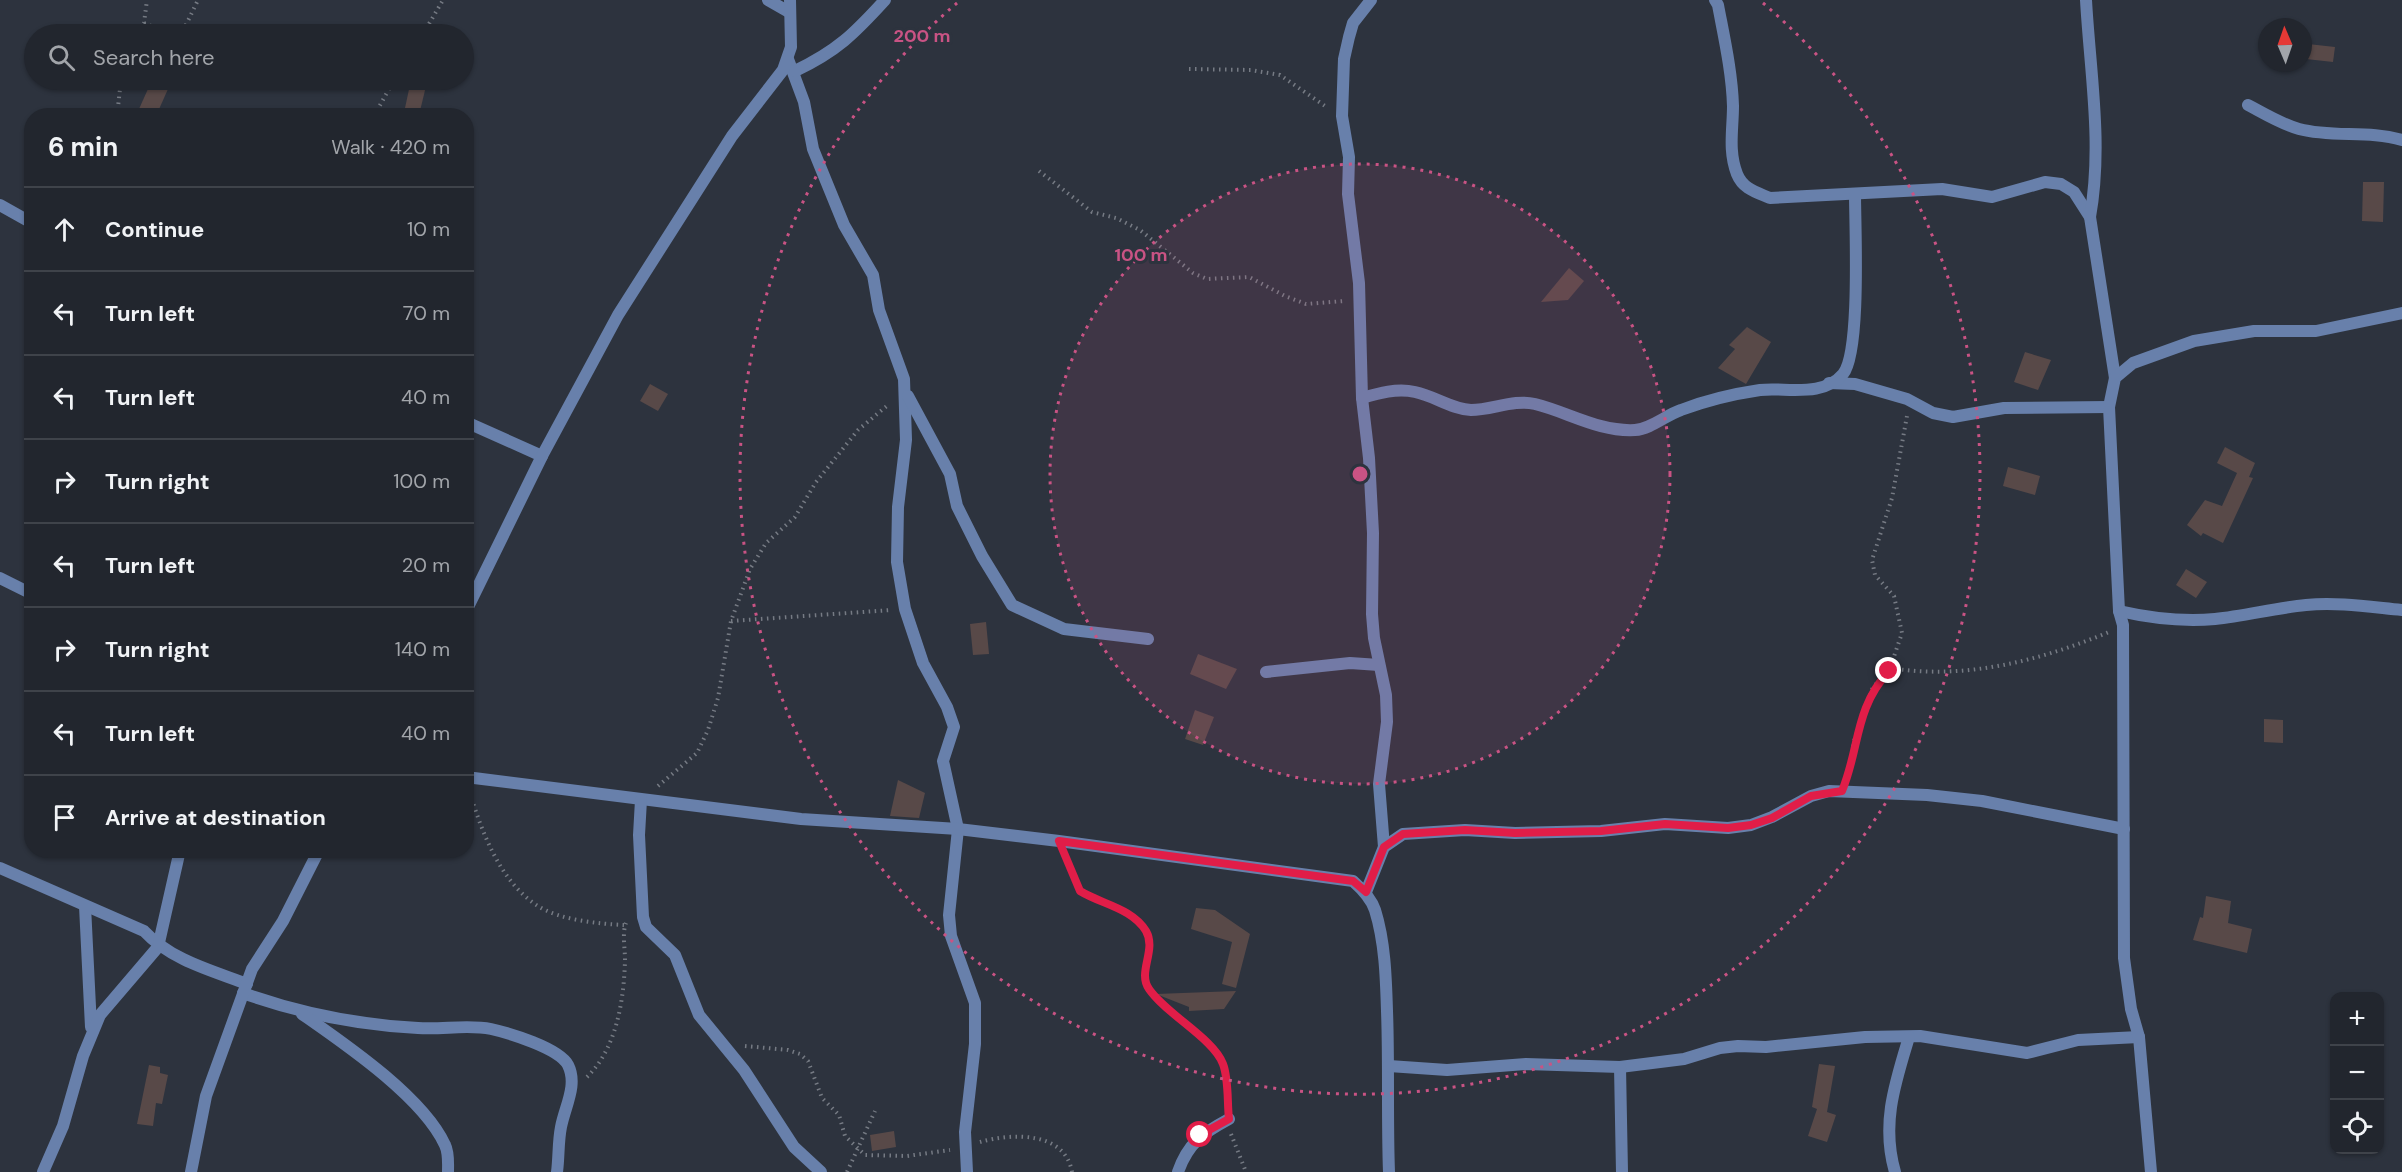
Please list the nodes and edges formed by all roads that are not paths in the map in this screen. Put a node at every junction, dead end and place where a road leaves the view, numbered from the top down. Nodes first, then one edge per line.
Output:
1 (768, 0) edge
2 (885, 0) edge
3 (1371, 0) edge
4 (1715, 0) edge
5 (2086, 0) edge
6 (789, 6) edge
7 (788, 59) junction
8 (795, 71) junction
9 (2248, 105) dead end
10 (2402, 140) edge
11 (1855, 194) junction
12 (0, 205) edge
13 (2090, 217) junction
14 (24, 218) edge
15 (2402, 313) edge
16 (2115, 378) junction
17 (1828, 383) junction
18 (905, 391) junction
19 (1362, 398) junction
20 (2109, 406) junction
21 (474, 426) edge
22 (542, 456) junction
23 (0, 578) edge
24 (24, 590) edge
25 (474, 595) edge
26 (2119, 611) junction
27 (2401, 611) edge
28 (1148, 639) dead end
29 (1379, 665) junction
30 (1266, 672) dead end
31 (474, 784) edge
32 (641, 800) junction
33 (958, 829) junction
34 (2124, 829) junction
35 (1384, 847) junction
36 (178, 858) edge
37 (315, 858) edge
38 (0, 868) edge
39 (1366, 892) junction
40 (85, 906) junction
41 (158, 946) junction
42 (245, 988) junction
43 (297, 1010) junction
44 (92, 1033) junction
45 (1909, 1037) junction
46 (2139, 1037) junction
47 (1389, 1066) junction
48 (1620, 1067) junction
49 (1229, 1119) road end
50 (43, 1172) edge
51 (192, 1172) edge
52 (448, 1172) edge
53 (557, 1172) edge
54 (821, 1172) edge
55 (967, 1172) edge
56 (1178, 1172) edge
57 (1389, 1172) edge
58 (1622, 1172) edge
59 (1895, 1172) edge
60 (2151, 1172) edge

1 - 6 street
2 - 8 street
3 - 19 street
4 - 11 street
5 - 13 street
6 - 7 street
7 - 8 street
7 - 22 street
8 - 18 street
9 - 10 street
11 - 13 street
11 - 17 street
12 - 14 street
13 - 16 street
15 - 16 street
16 - 20 street
17 - 19 street
17 - 20 street
18 - 28 street
18 - 33 street
19 - 29 street
20 - 26 street
21 - 22 street
22 - 25 street
23 - 24 street
26 - 27 street
26 - 34 street
29 - 30 street
29 - 35 street
31 - 32 street
32 - 33 street
32 - 54 street
33 - 39 street
33 - 55 street
34 - 35 street
34 - 46 street
35 - 39 street
36 - 41 street
37 - 42 street
38 - 40 street
39 - 47 street
40 - 41 street
40 - 44 street
41 - 42 street
41 - 44 street
42 - 43 street
42 - 51 street
43 - 52 street
43 - 53 street
44 - 50 street
45 - 46 street
45 - 48 street
45 - 59 street
46 - 60 street
47 - 48 street
47 - 57 street
48 - 58 street
49 - 56 street

